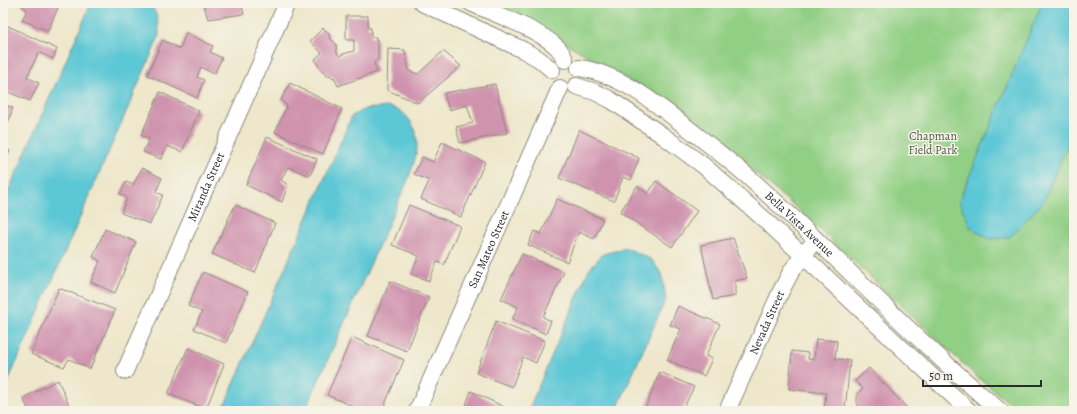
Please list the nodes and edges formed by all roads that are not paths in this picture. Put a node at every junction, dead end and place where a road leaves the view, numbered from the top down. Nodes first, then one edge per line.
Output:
1 (287, 3) edge
2 (422, 3) edge
3 (471, 3) edge
4 (565, 60) junction
5 (579, 68) junction
6 (552, 70) junction
7 (576, 86) junction
8 (560, 88) junction
9 (815, 239) junction
10 (803, 256) junction
11 (126, 371) dead end
12 (417, 411) edge
13 (727, 411) edge
14 (969, 411) edge
15 (1000, 411) edge

1 - 11 street, Miranda Street
2 - 6 street
3 - 4 street, Bella Vista Avenue
4 - 5 street, Bella Vista Avenue
4 - 6 street
5 - 7 street
5 - 9 street, Bella Vista Avenue
6 - 8 street
7 - 8 street, Bella Vista Avenue
7 - 10 street, Bella Vista Avenue
8 - 12 street, San Mateo Street
9 - 10 street, Nevada Street
9 - 15 street, Bella Vista Avenue
10 - 13 street, Nevada Street
10 - 14 street, Bella Vista Avenue

